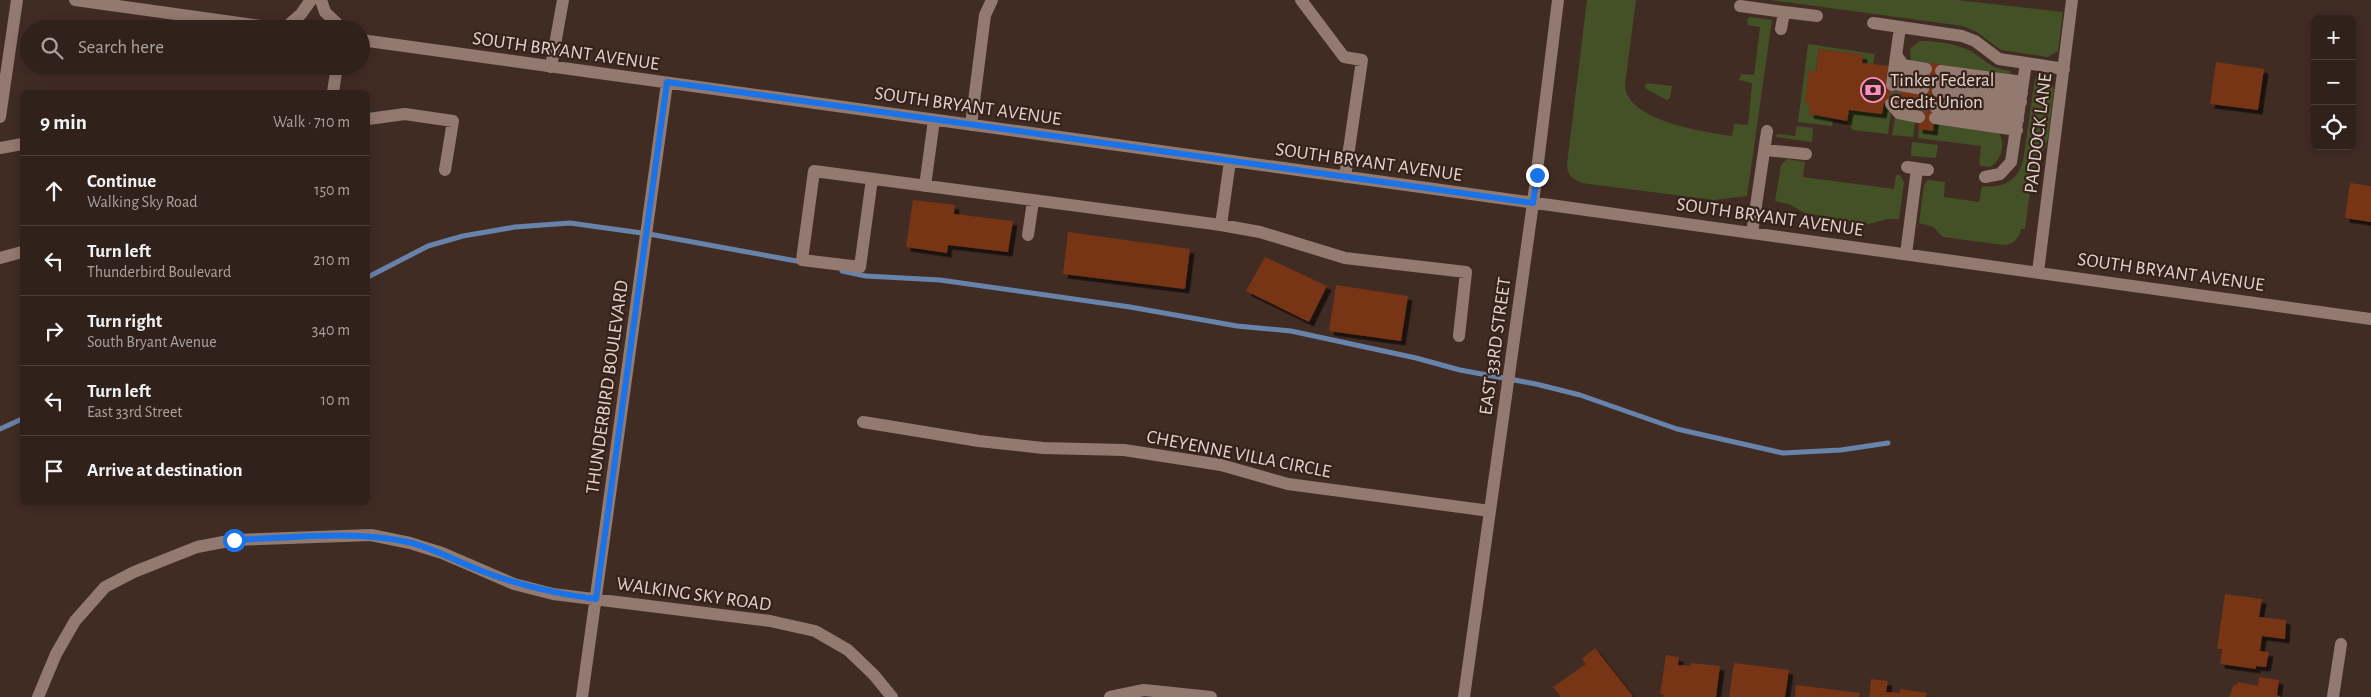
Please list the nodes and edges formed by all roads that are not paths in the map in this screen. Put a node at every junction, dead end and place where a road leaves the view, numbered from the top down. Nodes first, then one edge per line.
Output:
1 (17, 0) edge
2 (75, 0) edge
3 (311, 0) edge
4 (322, 0) edge
5 (563, 0) edge
6 (992, 0) edge
7 (1301, 0) edge
8 (1558, 0) edge
9 (2072, 0) edge
10 (106, 2) edge
11 (1740, 6) dead end
12 (1784, 12) junction
13 (1818, 16) dead end
14 (224, 20) edge
15 (294, 20) edge
16 (333, 20) edge
17 (1872, 23) dead end
18 (1900, 27) junction
19 (1781, 29) dead end
20 (370, 41) edge
21 (1896, 55) junction
22 (2026, 64) junction
23 (552, 67) junction
24 (2064, 69) junction
25 (335, 75) edge
26 (667, 82) junction
27 (1894, 86) tunnel mouth
28 (333, 90) edge
29 (1938, 95) junction
30 (1891, 104) dead end
31 (2020, 106) junction
32 (0, 117) edge
33 (1920, 117) dead end
34 (370, 119) edge
35 (934, 120) junction
36 (971, 125) junction
37 (1767, 131) dead end
38 (20, 144) edge
39 (0, 148) edge
40 (1765, 150) junction
41 (1806, 154) dead end
42 (1230, 161) junction
43 (1917, 169) dead end
44 (445, 170) dead end
45 (1345, 177) junction
46 (1986, 177) dead end
47 (872, 179) junction
48 (925, 186) junction
49 (1033, 201) junction
50 (1533, 203) junction
51 (1221, 226) junction
52 (1752, 233) junction
53 (1028, 235) dead end
54 (20, 253) edge
55 (1906, 254) junction
56 (0, 258) edge
57 (2038, 272) junction
58 (2371, 318) edge
59 (1459, 336) dead end
60 (862, 422) dead end
61 (1490, 511) junction
62 (596, 599) junction
63 (2341, 644) dead end
64 (38, 697) edge
65 (582, 697) edge
66 (892, 697) edge
67 (1110, 697) edge
68 (1211, 697) edge
69 (1464, 697) edge
70 (2333, 697) edge

1 - 32 street
2 - 10 street
3 - 15 street
4 - 16 street
5 - 23 street
6 - 36 street
7 - 45 street
8 - 50 street, EAST 33RD STREET
9 - 24 street, PADDOCK LANE
10 - 14 street
11 - 12 street
12 - 13 street
12 - 19 street
17 - 18 street
18 - 21 street
18 - 22 street
20 - 23 street, SOUTH BRYANT AVENUE
21 - 21 street
21 - 27 street
22 - 24 street
22 - 31 street
23 - 26 street, SOUTH BRYANT AVENUE
24 - 57 street, PADDOCK LANE
25 - 28 street
26 - 35 street, SOUTH BRYANT AVENUE
26 - 62 street, THUNDERBIRD BOULEVARD
29 - 31 street
29 - 31 street
29 - 31 street
30 - 33 street
31 - 46 street
34 - 44 street
35 - 36 street, SOUTH BRYANT AVENUE
35 - 48 street
36 - 42 street, SOUTH BRYANT AVENUE
37 - 40 street
38 - 39 street
40 - 41 street
40 - 52 street
42 - 45 street, SOUTH BRYANT AVENUE
42 - 51 street
43 - 55 street
45 - 50 street, SOUTH BRYANT AVENUE
47 - 47 street
47 - 48 street
48 - 49 street
49 - 51 street
49 - 53 street
50 - 52 street, SOUTH BRYANT AVENUE
50 - 61 street, EAST 33RD STREET
51 - 59 street
52 - 55 street, SOUTH BRYANT AVENUE
54 - 56 street
55 - 57 street, SOUTH BRYANT AVENUE
57 - 58 street, SOUTH BRYANT AVENUE
60 - 61 street, CHEYENNE VILLA CIRCLE
61 - 69 street, EAST 33RD STREET
62 - 64 street, WALKING SKY ROAD
62 - 65 street, THUNDERBIRD BOULEVARD
62 - 66 street, WALKING SKY ROAD
63 - 70 street
67 - 68 street

